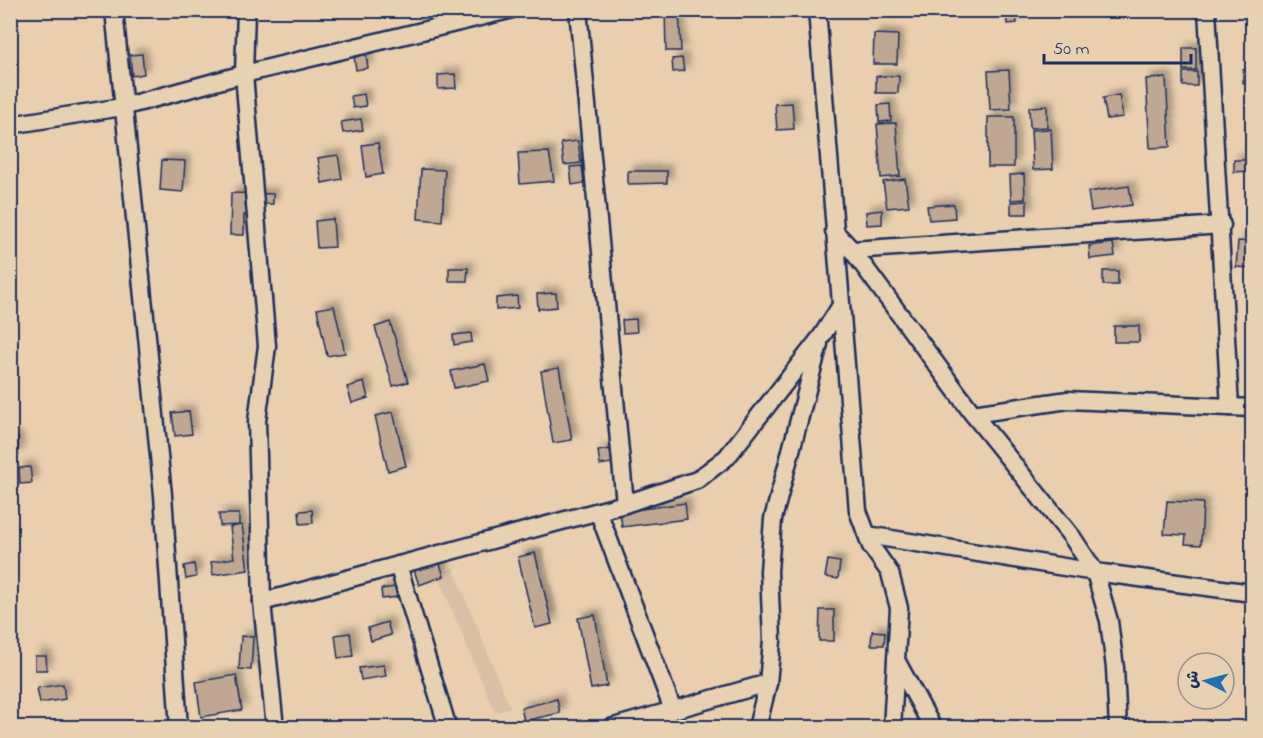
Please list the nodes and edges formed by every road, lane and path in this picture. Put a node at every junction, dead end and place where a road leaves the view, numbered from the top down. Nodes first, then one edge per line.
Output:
1 (114, 10) edge
2 (246, 10) edge
3 (509, 10) edge
4 (578, 10) edge
5 (817, 10) edge
6 (1207, 10) edge
7 (244, 74) junction
8 (122, 107) junction
9 (10, 125) edge
10 (1222, 225) junction
11 (834, 231) junction
12 (852, 250) junction
13 (840, 307) junction
14 (821, 337) junction
15 (1230, 407) junction
16 (1252, 408) edge
17 (973, 414) junction
18 (625, 504) junction
19 (598, 511) junction
20 (867, 535) junction
21 (398, 565) junction
22 (1095, 572) junction
23 (1252, 593) edge
24 (262, 602) junction
25 (896, 659) junction
26 (768, 683) junction
27 (673, 710) junction
28 (179, 728) edge
29 (274, 728) edge
30 (448, 728) edge
31 (610, 728) edge
32 (757, 728) edge
33 (892, 728) edge
34 (933, 728) edge
35 (1118, 728) edge

1 - 8 street
2 - 7 street
3 - 7 street
4 - 18 street
5 - 11 street
6 - 10 street
7 - 8 street
7 - 24 street
8 - 9 street
8 - 28 street
10 - 12 street
10 - 15 street
11 - 12 street
11 - 13 street
12 - 17 street
13 - 14 street
13 - 20 street
14 - 18 street
14 - 26 street
15 - 16 street
15 - 17 street
17 - 22 street
18 - 19 street
19 - 21 street
19 - 27 street
20 - 22 street
20 - 25 street
21 - 24 street
21 - 30 street
22 - 23 street
22 - 35 street
24 - 29 street
25 - 33 street
25 - 34 street
26 - 27 street
26 - 32 street
27 - 31 street

